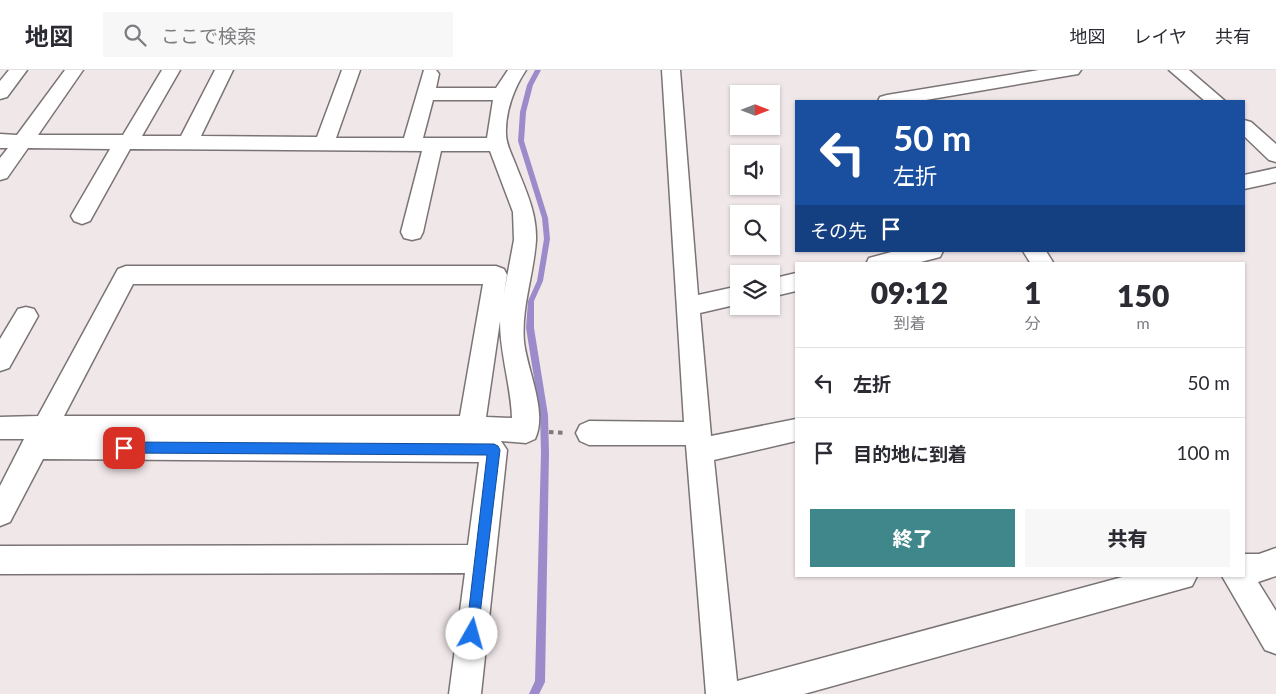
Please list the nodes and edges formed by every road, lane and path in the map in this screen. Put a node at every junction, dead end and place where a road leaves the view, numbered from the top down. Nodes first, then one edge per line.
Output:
1 (18, 70) edge
2 (74, 70) edge
3 (171, 70) edge
4 (224, 70) edge
5 (351, 70) edge
6 (517, 70) edge
7 (671, 70) edge
8 (1072, 70) edge
9 (1178, 70) edge
10 (430, 74) dead end
11 (0, 93) edge
12 (425, 94) junction
13 (503, 94) junction
14 (893, 100) edge
15 (1215, 100) edge
16 (1245, 127) edge
17 (0, 141) edge
18 (23, 141) junction
19 (127, 141) junction
20 (188, 142) junction
21 (324, 144) junction
22 (499, 144) junction
23 (412, 145) junction
24 (433, 145) junction
25 (1276, 155) edge
26 (0, 173) edge
27 (1276, 175) edge
28 (1245, 182) edge
29 (82, 216) dead end
30 (412, 232) dead end
31 (928, 252) edge
32 (885, 262) edge
33 (795, 282) edge
34 (780, 286) edge
35 (730, 297) edge
36 (687, 307) junction
37 (26, 316) dead end
38 (0, 361) edge
39 (0, 428) edge
40 (471, 428) junction
41 (795, 430) edge
42 (589, 433) dead end
43 (39, 438) junction
44 (417, 438) junction
45 (698, 442) junction
46 (0, 514) edge
47 (481, 559) junction
48 (0, 560) edge
49 (1276, 562) edge
50 (1245, 568) edge
51 (1178, 577) edge
52 (1238, 577) edge
53 (1276, 639) edge
54 (465, 694) edge
55 (722, 694) edge
56 (745, 694) edge

1 - 11 street
2 - 18 street
3 - 19 street
4 - 20 street
5 - 21 street
6 - 13 street
7 - 36 street
8 - 14 street
9 - 15 street
10 - 12 street
12 - 13 street
12 - 23 street
13 - 22 street
16 - 25 street
17 - 18 street
18 - 19 street
18 - 26 street
19 - 20 street
19 - 29 street
20 - 21 street
21 - 23 street
22 - 24 street
22 - 40 street
23 - 24 street
24 - 30 street
27 - 28 street
31 - 32 street
33 - 34 street
35 - 36 street
36 - 45 street
37 - 38 street
39 - 43 street
40 - 43 street
40 - 44 street
41 - 45 street
42 - 45 street
43 - 44 street
43 - 46 street
44 - 47 street
45 - 55 street
47 - 48 street
47 - 54 street
49 - 50 street
51 - 56 street
52 - 53 street

